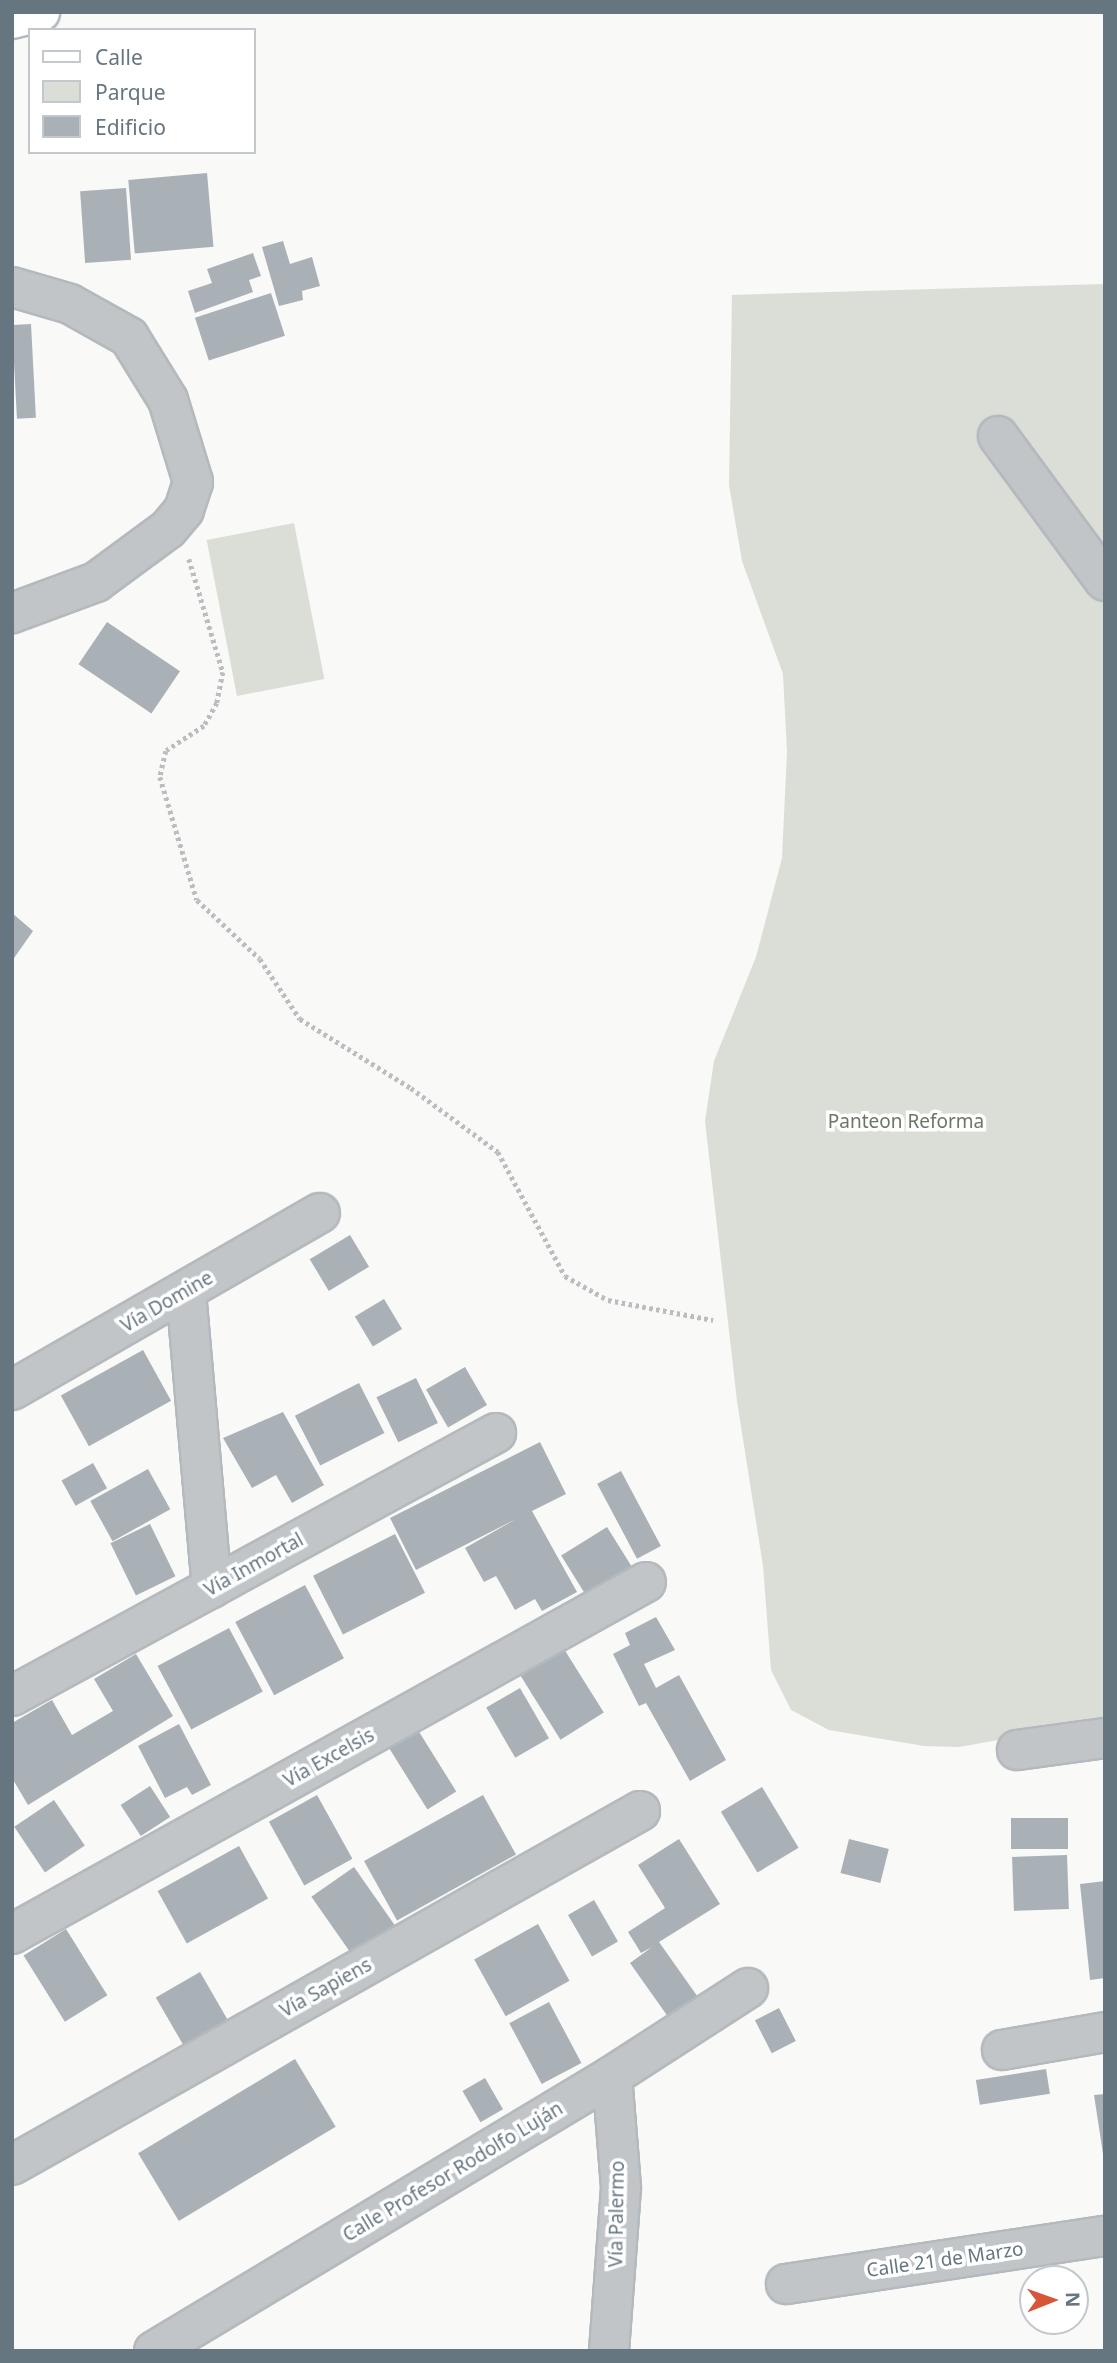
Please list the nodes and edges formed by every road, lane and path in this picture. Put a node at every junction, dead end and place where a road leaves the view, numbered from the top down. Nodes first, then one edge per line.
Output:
1 (40, 12) edge
2 (12, 19) edge
3 (12, 287) edge
4 (998, 436) dead end
5 (169, 529) junction
6 (1105, 581) edge
7 (12, 613) edge
8 (320, 1213) dead end
9 (186, 1292) junction
10 (713, 1320) dead end
11 (12, 1390) edge
12 (495, 1433) dead end
13 (646, 1582) dead end
14 (212, 1588) junction
15 (12, 1696) edge
16 (1105, 1738) edge
17 (1017, 1750) dead end
18 (640, 1811) dead end
19 (12, 1934) edge
20 (748, 1987) dead end
21 (1105, 2032) edge
22 (1002, 2050) dead end
23 (612, 2076) junction
24 (12, 2165) edge
25 (1105, 2236) edge
26 (786, 2284) dead end
27 (154, 2351) edge
28 (609, 2351) edge

1 - 2 main road
3 - 5 street
4 - 6 street
5 - 7 street
5 - 10 path
8 - 9 street, Vía Domine
9 - 11 street, Vía Domine
9 - 14 street
12 - 14 street, Vía Inmortal
13 - 19 street, Vía Excelsis
14 - 15 street, Vía Inmortal
16 - 17 street
18 - 24 street, Vía Sapiens
20 - 23 street, Calle Profesor Rodolfo Luján
21 - 22 street
23 - 27 street, Calle Profesor Rodolfo Luján
23 - 28 street, Vía Palermo
25 - 26 street, Calle 21 de Marzo

